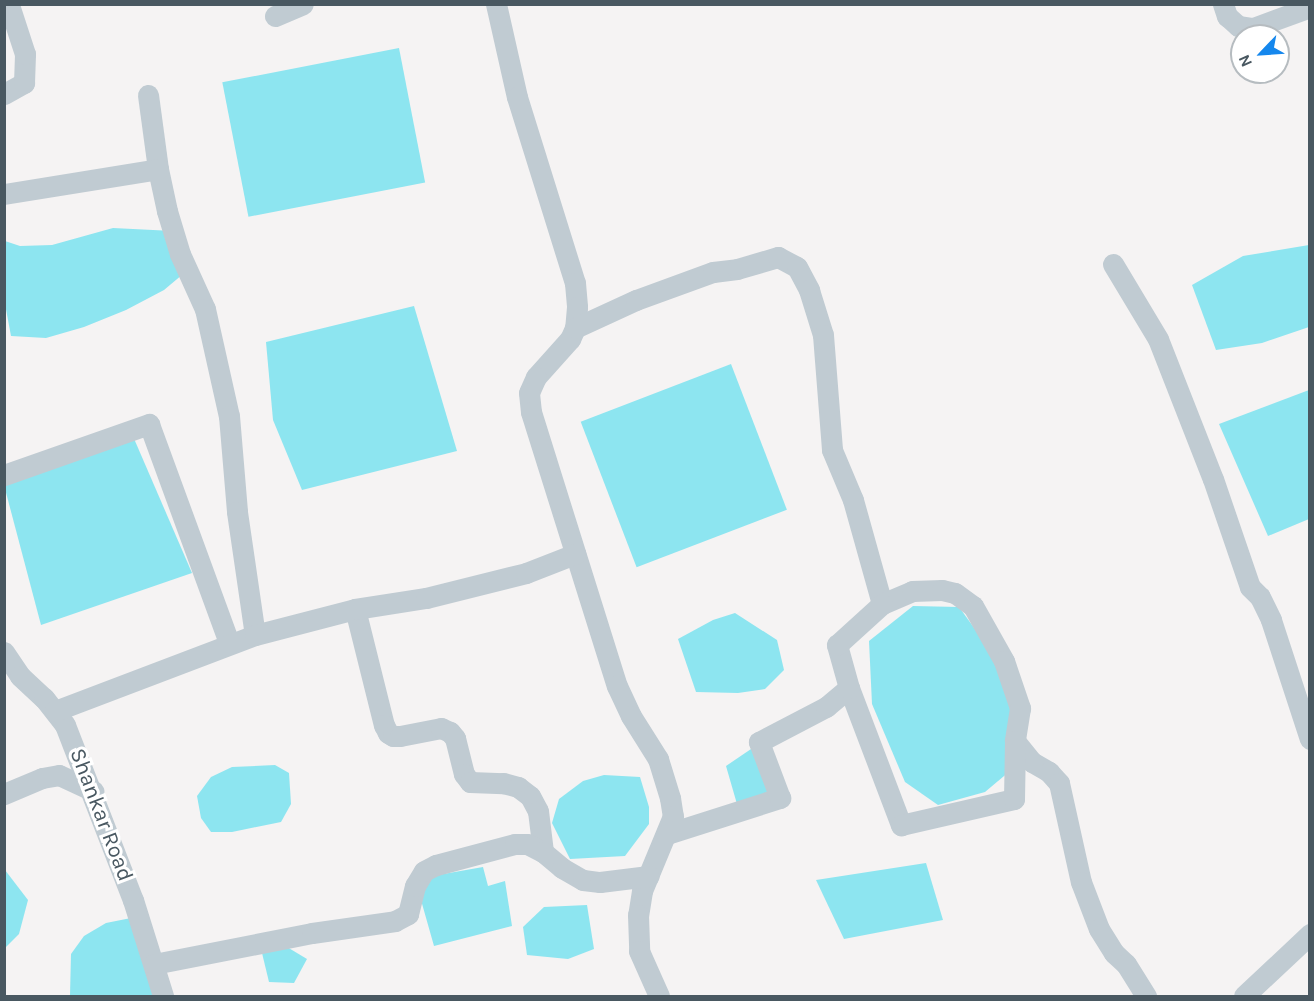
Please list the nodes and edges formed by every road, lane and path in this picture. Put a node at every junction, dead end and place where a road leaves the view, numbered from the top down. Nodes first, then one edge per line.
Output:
1 (303, 4) edge
2 (496, 4) edge
3 (1222, 4) edge
4 (1310, 7) edge
5 (10, 8) dead end
6 (275, 16) dead end
7 (4, 94) edge
8 (148, 95) dead end
9 (158, 169) junction
10 (4, 194) edge
11 (1113, 264) dead end
12 (575, 328) junction
13 (4, 475) edge
14 (575, 554) junction
15 (882, 604) junction
16 (355, 609) junction
17 (255, 634) junction
18 (229, 644) junction
19 (4, 652) edge
20 (849, 688) junction
21 (54, 711) junction
22 (1310, 739) edge
23 (1015, 741) junction
24 (93, 790) junction
25 (4, 794) edge
26 (667, 834) junction
27 (543, 852) junction
28 (649, 876) junction
29 (1310, 934) edge
30 (154, 964) junction
31 (163, 996) edge
32 (659, 996) edge
33 (1146, 996) edge
34 (1244, 996) edge

1 - 6 street
2 - 12 street
3 - 4 street
5 - 7 street
8 - 9 street
9 - 10 street
9 - 17 street
11 - 22 street
12 - 14 street
12 - 15 street
13 - 18 street
14 - 16 street
14 - 26 street
15 - 20 street
15 - 23 street
16 - 17 street
16 - 27 street
17 - 18 street
18 - 21 street
19 - 21 street, Shankar Road
20 - 23 street
20 - 26 street
21 - 24 street, Shankar Road
23 - 33 street
24 - 25 street
24 - 30 street, Shankar Road
26 - 28 street
27 - 28 street
27 - 30 street
28 - 32 street
29 - 34 street
30 - 31 street, Shankar Road

